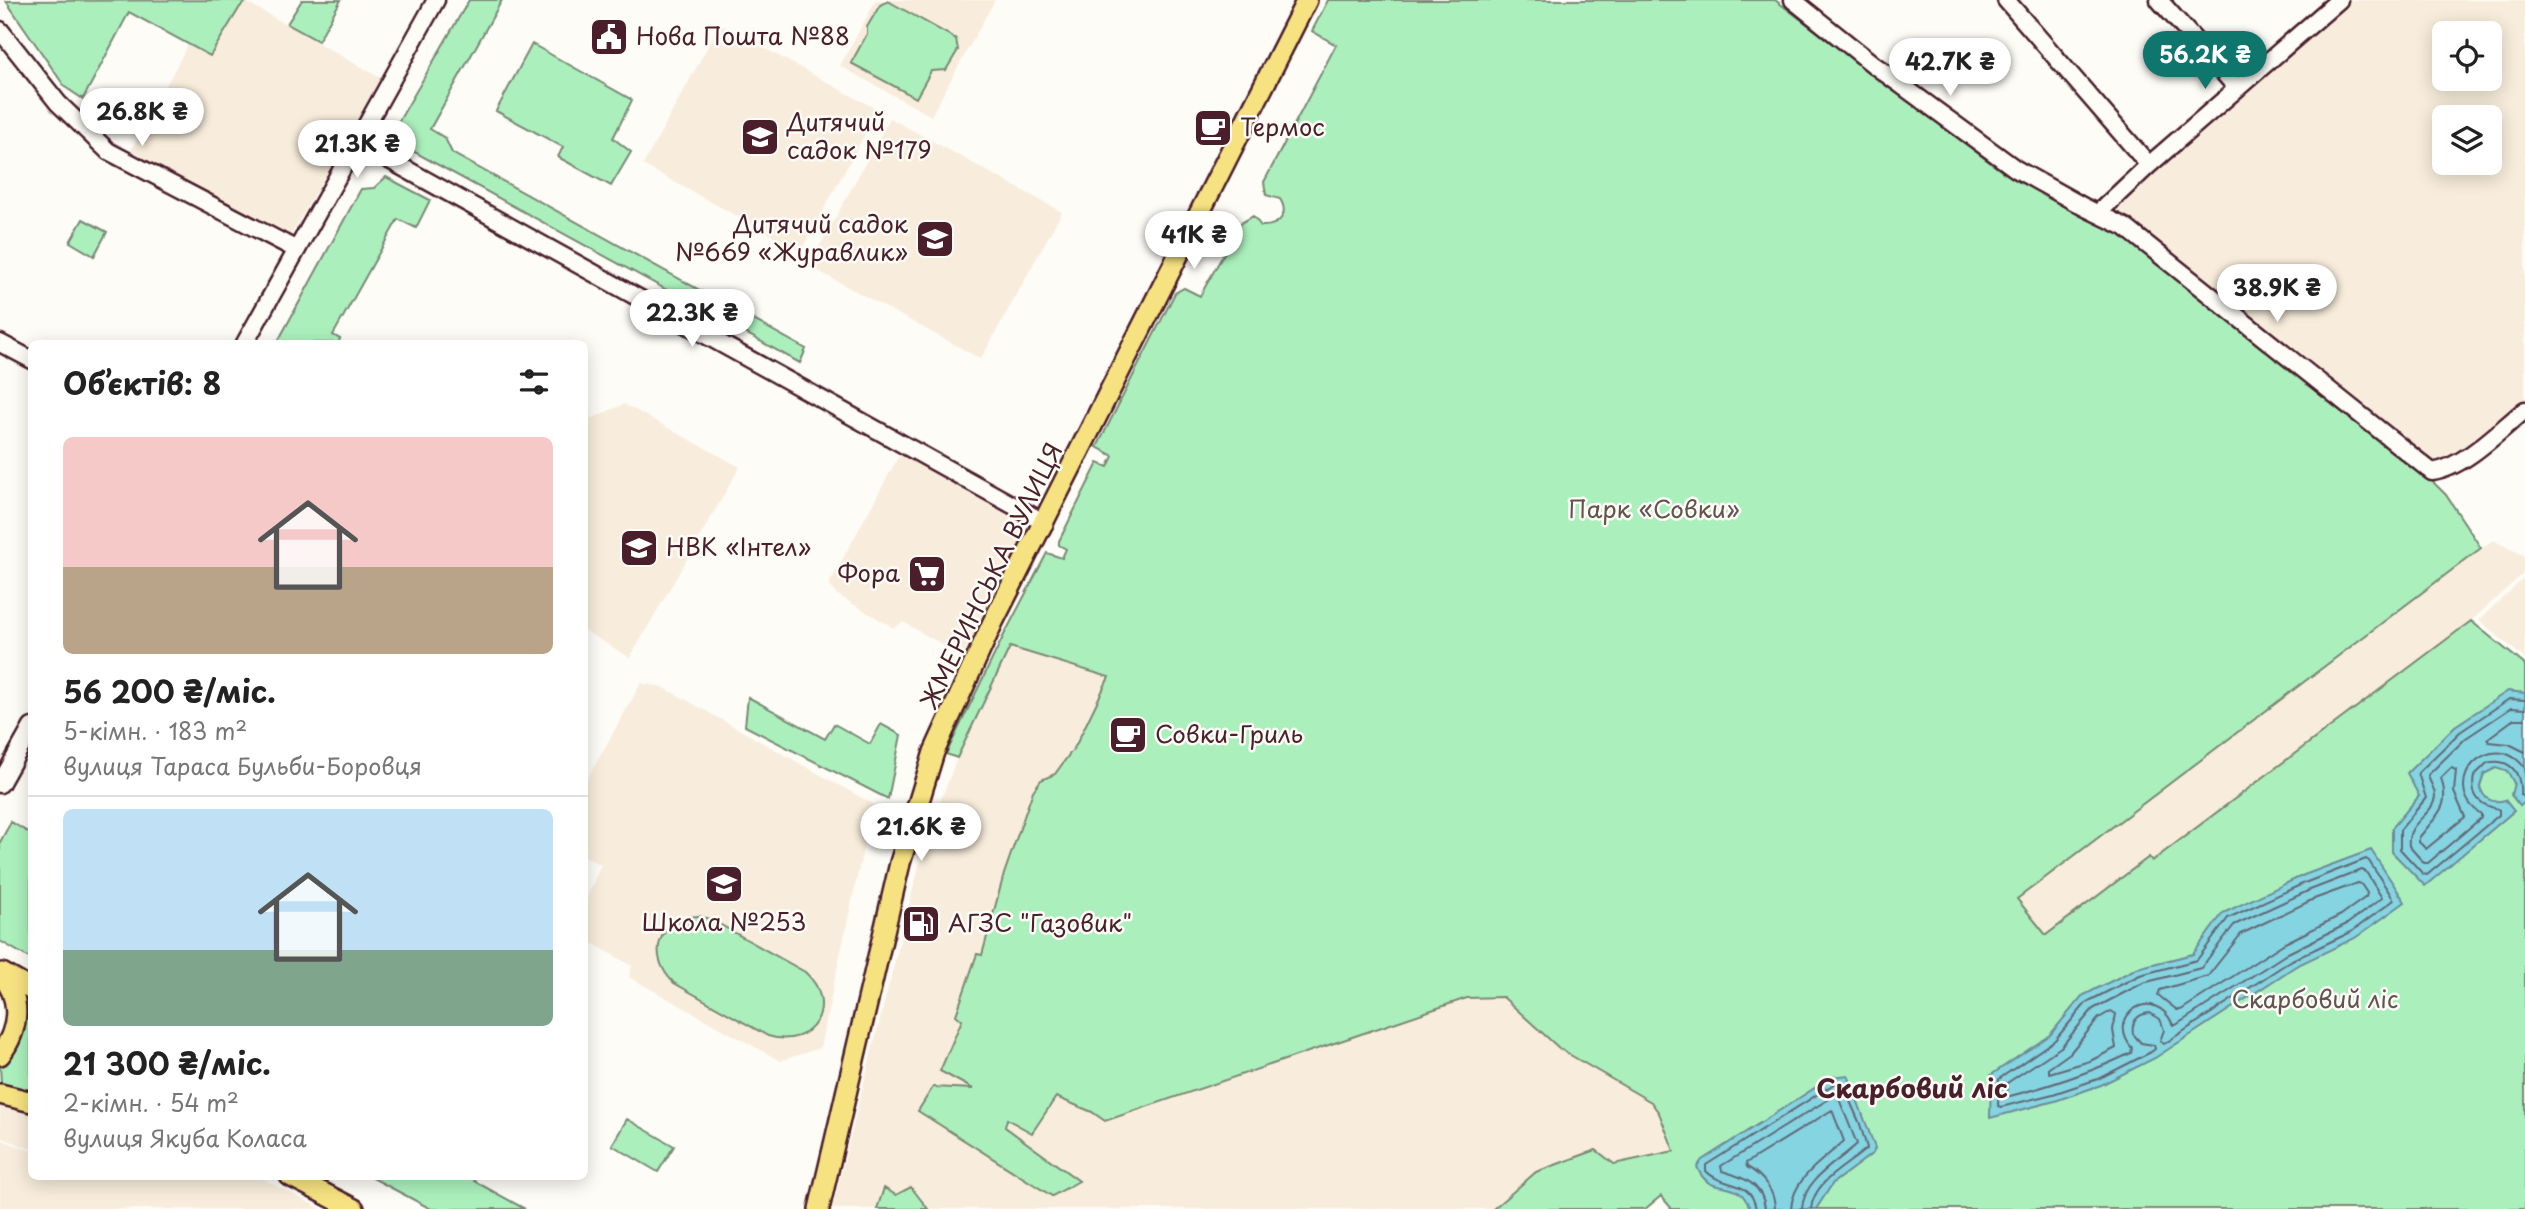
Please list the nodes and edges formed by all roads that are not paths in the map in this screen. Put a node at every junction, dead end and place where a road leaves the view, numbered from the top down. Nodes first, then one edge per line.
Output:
1 (436, 0) edge
2 (1307, 0) edge
3 (1793, 0) edge
4 (2006, 0) edge
5 (2159, 0) edge
6 (2339, 0) edge
7 (2320, 6) edge
8 (0, 30) edge
9 (2237, 88) junction
10 (357, 142) junction
11 (2149, 165) junction
12 (2098, 213) junction
13 (297, 250) junction
14 (248, 340) edge
15 (0, 343) edge
16 (28, 358) edge
17 (2525, 410) edge
18 (1045, 523) junction
19 (28, 734) edge
20 (0, 784) edge
21 (0, 973) edge
22 (28, 988) edge
23 (0, 1055) edge
24 (0, 1094) edge
25 (28, 1101) edge
26 (298, 1180) edge
27 (354, 1209) edge
28 (818, 1209) edge

1 - 10 street
2 - 18 main road, ЖМЕРИНСЬКА ВУЛИЦЯ
3 - 12 street
4 - 11 street
5 - 9 street
6 - 7 street
7 - 9 street
8 - 13 street
9 - 11 street
10 - 13 street
10 - 18 street
11 - 12 street
12 - 17 street
13 - 14 street
15 - 16 street
18 - 28 main road, ЖМЕРИНСЬКА ВУЛИЦЯ
19 - 20 street
21 - 22 main road
21 - 23 main road
24 - 25 main road
26 - 27 main road

